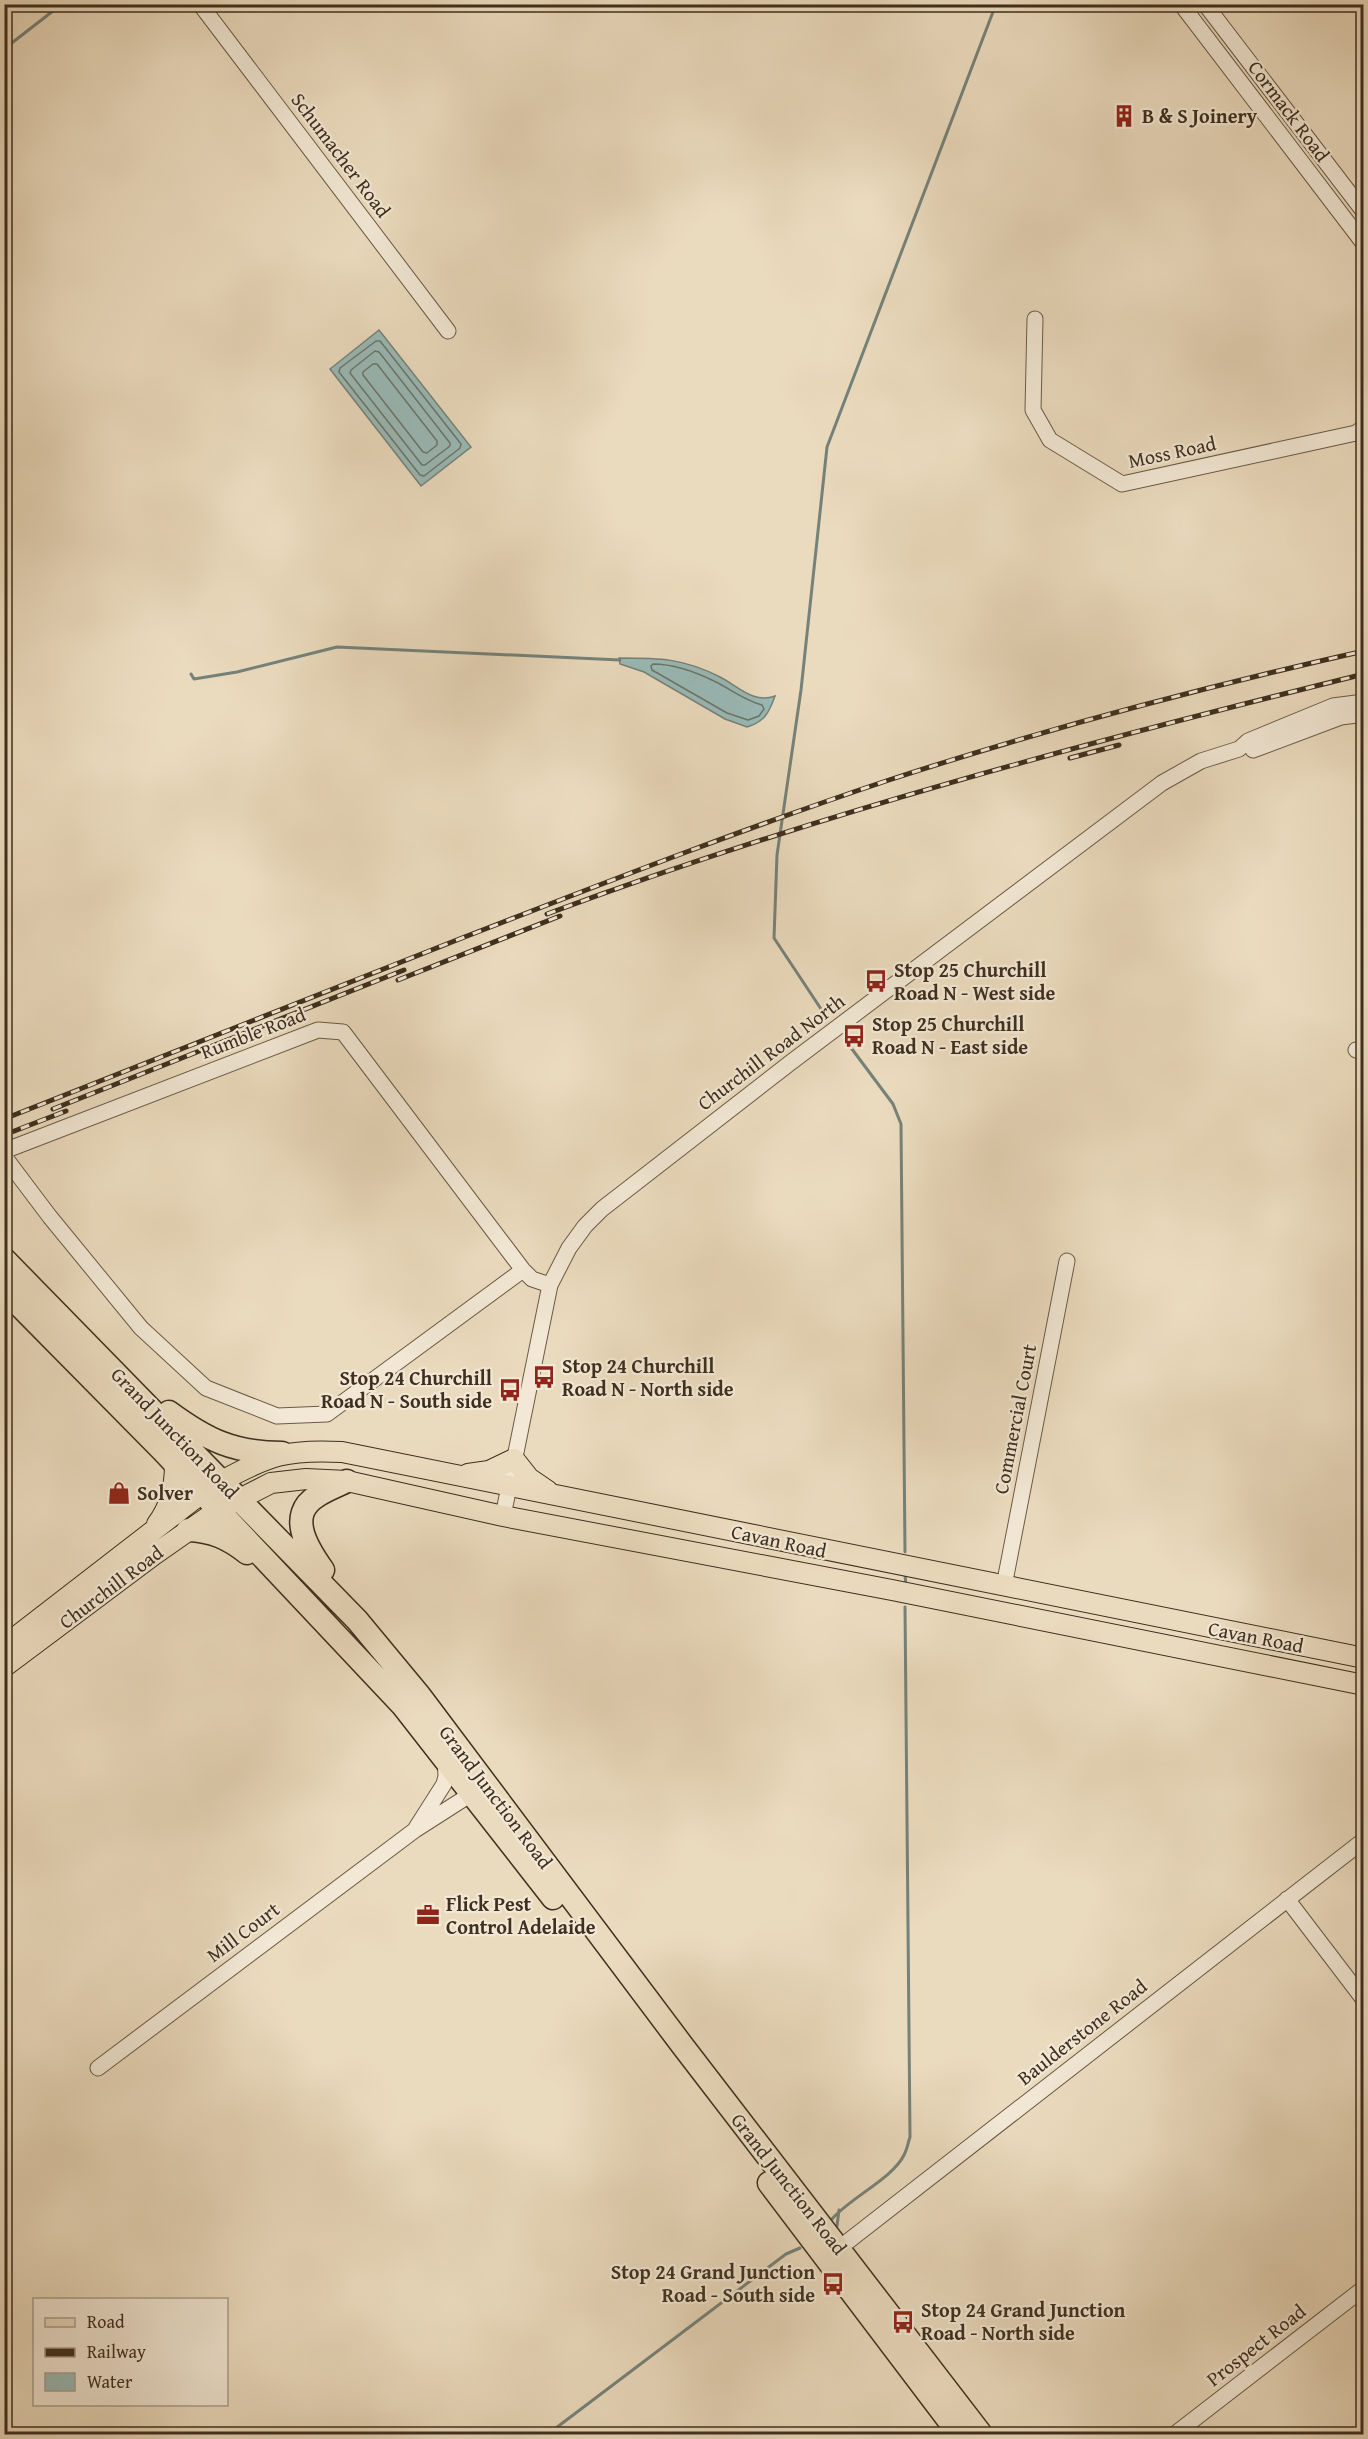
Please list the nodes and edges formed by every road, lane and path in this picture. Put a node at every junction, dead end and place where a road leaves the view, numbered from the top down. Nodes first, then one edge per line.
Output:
1 (200, 4) edge
2 (1181, 4) edge
3 (1205, 4) edge
4 (1364, 212) edge
5 (1364, 243) edge
6 (1035, 319) dead end
7 (448, 331) dead end
8 (1364, 427) edge
9 (1364, 702) edge
10 (1364, 714) edge
11 (1239, 748) junction
12 (4, 1151) edge
13 (4, 1156) edge
14 (4, 1259) edge
15 (1067, 1261) dead end
16 (523, 1270) junction
17 (550, 1285) junction
18 (4, 1290) edge
19 (119, 1375) junction
20 (282, 1453) junction
21 (514, 1459) junction
22 (175, 1464) junction
23 (453, 1476) junction
24 (222, 1481) junction
25 (347, 1481) junction
26 (509, 1486) junction
27 (202, 1493) junction
28 (555, 1495) junction
29 (239, 1498) junction
30 (218, 1510) junction
31 (503, 1516) junction
32 (188, 1530) junction
33 (150, 1533) junction
34 (1004, 1586) junction
35 (306, 1602) junction
36 (357, 1620) junction
37 (4, 1646) edge
38 (1364, 1658) edge
39 (4, 1667) edge
40 (1364, 1685) edge
41 (445, 1757) junction
42 (480, 1788) junction
43 (415, 1830) junction
44 (1364, 1840) edge
45 (1287, 1899) junction
46 (1364, 2000) edge
47 (98, 2068) dead end
48 (832, 2253) junction
49 (1364, 2288) edge
50 (959, 2434) edge
51 (981, 2434) edge
52 (1175, 2434) edge

1 - 7 street, Schumacher Road
2 - 5 street, Cormack Road
3 - 4 street, Cormack Road
6 - 8 street, Moss Road
9 - 11 street, Churchill Road North
10 - 11 street, Churchill Road North
11 - 17 street, Churchill Road North
12 - 16 street, Rumble Road
13 - 16 street
14 - 19 highway, Grand Junction Road
15 - 34 street, Commercial Court
16 - 17 street, Rumble Road
17 - 21 street, Churchill Road North
18 - 22 highway, Grand Junction Road
19 - 20 highway
19 - 24 highway, Grand Junction Road
20 - 23 main road, Cavan Road
20 - 24 main road, Cavan Road
21 - 23 main road
21 - 26 street, Churchill Road North
21 - 28 main road
22 - 27 highway, Grand Junction Road
22 - 33 main road
23 - 26 main road, Cavan Road
24 - 27 highway, Cavan Road
24 - 29 highway, Grand Junction Road
25 - 29 main road, Cavan Road
25 - 31 main road, Cavan Road
25 - 36 highway
26 - 28 main road, Cavan Road
26 - 31 street, Churchill Road North
27 - 30 highway, Grand Junction Road
27 - 33 main road, Churchill Road
28 - 34 main road, Cavan Road
29 - 30 main road, Cavan Road
29 - 36 highway, Grand Junction Road
30 - 32 main road, Churchill Road
30 - 35 highway, Grand Junction Road
31 - 40 main road, Cavan Road
32 - 35 highway
32 - 39 main road, Churchill Road
33 - 37 main road, Churchill Road
34 - 38 main road, Cavan Road
35 - 41 highway, Grand Junction Road
36 - 42 highway, Grand Junction Road
41 - 42 highway, Grand Junction Road
41 - 43 street, Mill Court
42 - 43 street, Mill Court
42 - 48 highway, Grand Junction Road
43 - 47 street, Mill Court
44 - 45 street, Baulderstone Road
45 - 46 street
45 - 48 street, Baulderstone Road
48 - 50 highway, Grand Junction Road
48 - 51 highway, Grand Junction Road
49 - 52 street, Prospect Road

